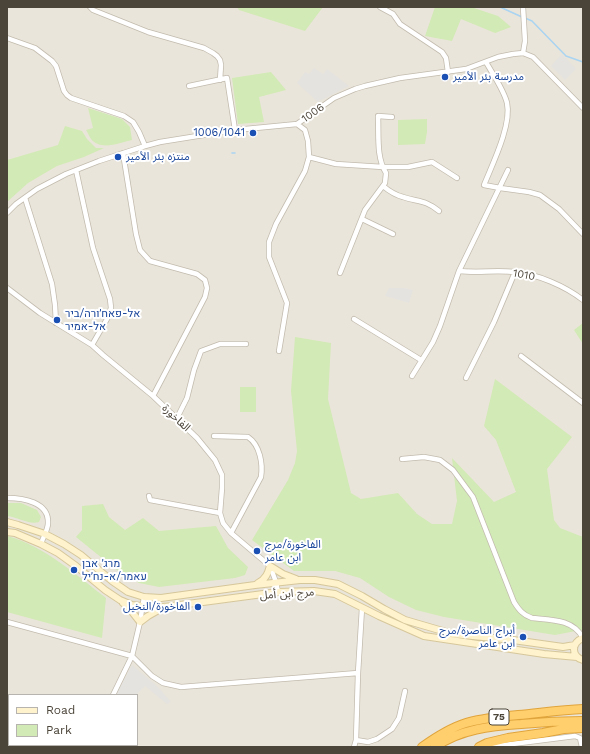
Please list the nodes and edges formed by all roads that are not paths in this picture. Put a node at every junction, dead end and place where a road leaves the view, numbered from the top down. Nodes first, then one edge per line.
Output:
1 (90, 7) edge
2 (380, 7) edge
3 (523, 7) edge
4 (7, 38) edge
5 (523, 53) junction
6 (486, 62) junction
7 (448, 72) junction
8 (220, 80) junction
9 (189, 86) dead end
10 (583, 108) edge
11 (392, 118) dead end
12 (297, 124) junction
13 (235, 130) junction
14 (145, 146) junction
15 (123, 153) junction
16 (309, 157) junction
17 (382, 167) junction
18 (76, 170) junction
19 (508, 170) dead end
20 (457, 178) dead end
21 (383, 186) junction
22 (500, 188) junction
23 (25, 198) junction
24 (439, 211) dead end
25 (7, 213) edge
26 (362, 219) junction
27 (393, 234) dead end
28 (583, 234) edge
29 (459, 271) junction
30 (515, 272) junction
31 (340, 273) dead end
32 (7, 288) edge
33 (583, 300) edge
34 (354, 319) dead end
35 (56, 323) junction
36 (246, 344) dead end
37 (92, 345) junction
38 (279, 351) dead end
39 (521, 356) dead end
40 (422, 360) junction
41 (412, 376) dead end
42 (466, 378) dead end
43 (153, 396) junction
44 (583, 403) edge
45 (177, 418) junction
46 (214, 436) dead end
47 (402, 459) dead end
48 (149, 496) dead end
49 (7, 498) edge
50 (220, 512) junction
51 (7, 522) edge
52 (7, 532) edge
53 (231, 533) junction
54 (44, 534) junction
55 (41, 544) junction
56 (270, 566) junction
57 (300, 580) junction
58 (276, 582) junction
59 (255, 585) junction
60 (278, 592) junction
61 (144, 597) junction
62 (120, 600) junction
63 (142, 606) junction
64 (164, 607) junction
65 (362, 608) junction
66 (7, 622) edge
67 (140, 622) junction
68 (583, 638) edge
69 (575, 645) junction
70 (132, 656) junction
71 (580, 659) edge
72 (358, 673) junction
73 (405, 691) dead end
74 (113, 694) edge
75 (583, 710) edge
76 (583, 720) edge
77 (452, 728) junction
78 (583, 728) edge
79 (356, 740) junction
80 (438, 746) edge
81 (354, 747) edge
82 (422, 747) edge
83 (479, 747) edge
84 (489, 747) edge
85 (582, 747) edge

1 - 8 street
2 - 7 street
3 - 5 street
4 - 14 street
5 - 6 street, 1006
5 - 10 street
6 - 7 street, 1006
6 - 22 street
7 - 12 street, 1006
8 - 9 street
8 - 13 street
11 - 17 street
12 - 13 street, 1006
12 - 16 street
13 - 14 street, 1006
14 - 15 street, 1006
15 - 18 street, 1006
15 - 43 street
16 - 17 street
16 - 38 street
17 - 20 street
17 - 21 street
18 - 23 street, 1006
18 - 37 street
19 - 22 street
21 - 24 street
21 - 26 street
22 - 28 street
22 - 29 street
23 - 25 street, 1006
23 - 35 street
26 - 27 street
26 - 31 street
29 - 30 street, 1010
29 - 40 street
30 - 33 street, 1010
30 - 42 street
32 - 35 street, الفاخورة
34 - 40 street
35 - 37 street, الفاخورة
36 - 45 street
37 - 43 street, الفاخورة
39 - 44 street
40 - 41 street
43 - 45 street, الفاخورة
45 - 50 street, الفاخورة
46 - 53 street
47 - 68 street
48 - 50 street
49 - 54 street
50 - 53 street
51 - 54 street, مرج ابن أمل
52 - 55 street, مرج ابن أمل
53 - 56 street
54 - 55 street
54 - 61 street, مرج ابن أمل
55 - 62 street, مرج ابن أمل
56 - 57 street
56 - 58 street
56 - 59 street
57 - 58 street, مرج ابن أمل
57 - 69 street, مرج ابن أمل
58 - 59 street, مرج ابن أمل
58 - 60 street
59 - 61 street, مرج ابن أمل
60 - 64 street, مرج ابن أمل
60 - 65 street, مرج ابن أمل
61 - 63 street
62 - 63 street, مرج ابن أمل
62 - 67 street
63 - 64 street, مرج ابن أمل
63 - 67 street
64 - 67 street
65 - 71 street, مرج ابن أمل
65 - 72 street
66 - 70 street
67 - 70 street
68 - 69 street
69 - 71 street
70 - 72 street
70 - 74 street
72 - 79 street
73 - 79 street
75 - 77 highway, 75
76 - 80 highway, 75
77 - 80 highway
77 - 82 highway, 75
78 - 83 highway
79 - 81 street
84 - 85 street

